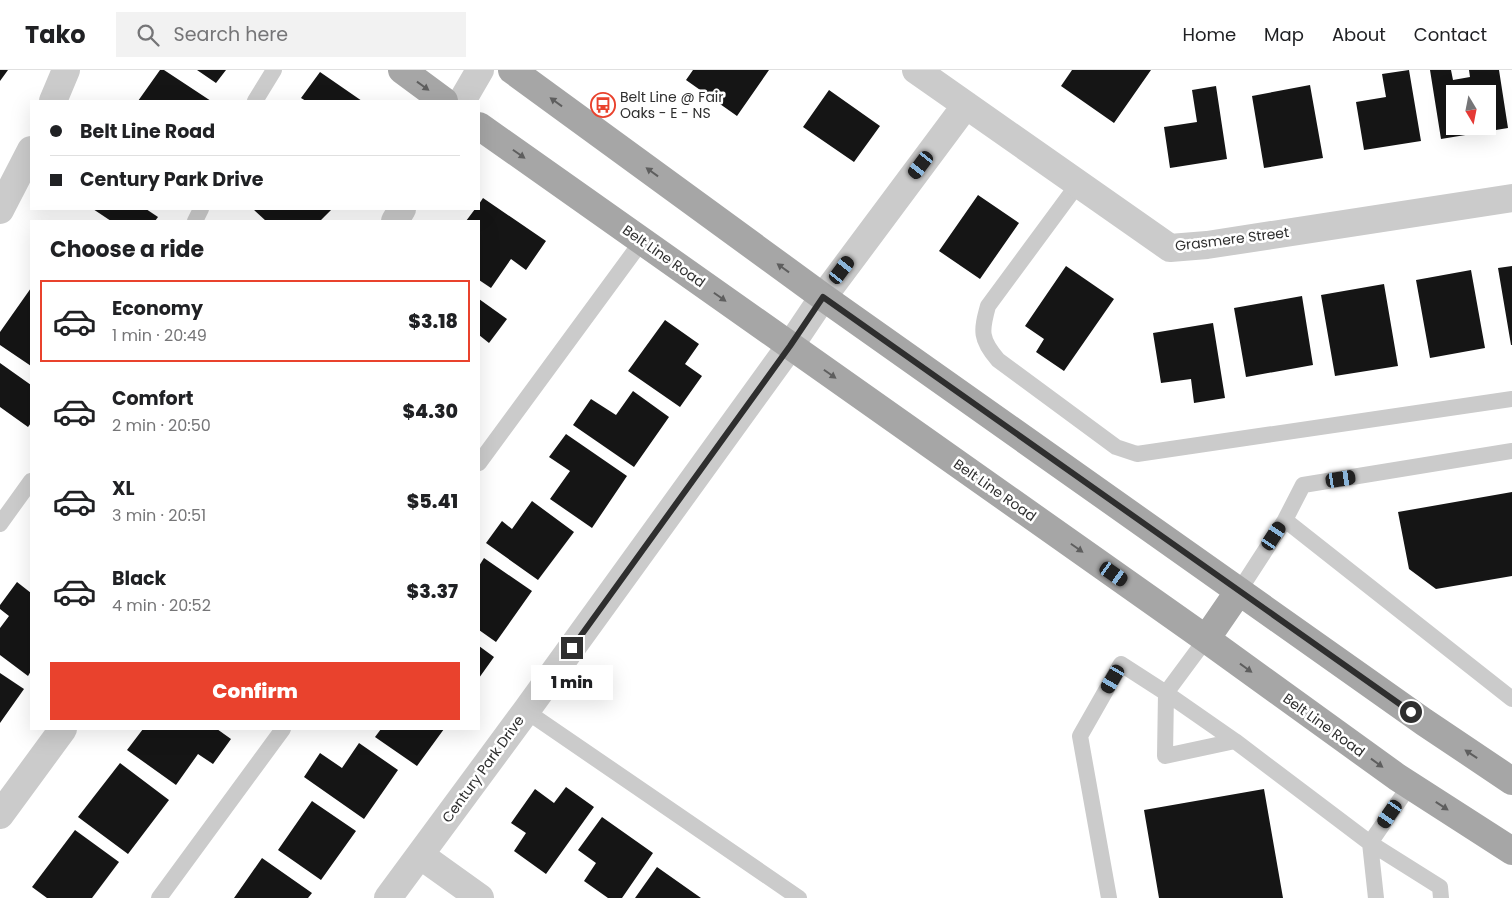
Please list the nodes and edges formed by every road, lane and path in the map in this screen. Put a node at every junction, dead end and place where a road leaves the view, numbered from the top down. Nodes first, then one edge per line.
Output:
1 (66, 70) edge
2 (274, 70) edge
3 (402, 70) edge
4 (480, 70) edge
5 (512, 70) edge
6 (916, 70) edge
7 (52, 100) edge
8 (257, 100) edge
9 (443, 100) edge
10 (463, 100) edge
11 (966, 105) junction
12 (480, 127) edge
13 (30, 152) edge
14 (1078, 184) junction
15 (1512, 198) edge
16 (0, 210) edge
17 (642, 241) junction
18 (823, 297) junction
19 (790, 346) junction
20 (1512, 399) edge
21 (1512, 452) edge
22 (480, 462) edge
23 (30, 482) edge
24 (1285, 520) junction
25 (0, 524) edge
26 (1239, 590) junction
27 (1206, 639) junction
28 (1166, 693) junction
29 (1512, 699) edge
30 (526, 711) junction
31 (63, 730) edge
32 (282, 730) edge
33 (1235, 741) junction
34 (1512, 781) edge
35 (1410, 785) junction
36 (0, 815) edge
37 (1370, 843) junction
38 (1512, 851) edge
39 (420, 855) junction
40 (159, 898) edge
41 (388, 898) edge
42 (480, 898) edge
43 (800, 898) edge
44 (1108, 898) edge
45 (1376, 898) edge
46 (1441, 898) edge

1 - 7 street
2 - 8 lane
3 -> 9 main road
4 - 10 street
18 -> 5 main road
6 - 11 street, Grasmere Street
11 - 14 street, Grasmere Street
11 - 18 street, Century Park Drive
12 -> 17 main road, Belt Line Road
13 - 16 street
14 - 15 street, Grasmere Street
14 - 20 lane
17 -> 19 main road, Belt Line Road
17 - 22 lane
18 - 19 street, Century Park Drive
18 - 26 main road
19 -> 27 main road, Belt Line Road
19 - 30 street, Century Park Drive
21 - 24 lane
23 - 25 lane
24 - 26 lane
24 - 29 lane
26 - 27 main road
34 -> 26 main road
27 - 28 lane
27 -> 35 main road, Belt Line Road
28 - 33 lane
28 - 33 lane
28 - 44 lane
30 - 39 street, Century Park Drive
30 - 43 lane
31 - 36 street
32 - 40 lane
33 - 37 lane
35 - 37 lane
35 -> 38 main road, Belt Line Road
37 - 45 lane
37 - 46 lane
39 - 41 street, Century Park Drive
39 - 42 street

